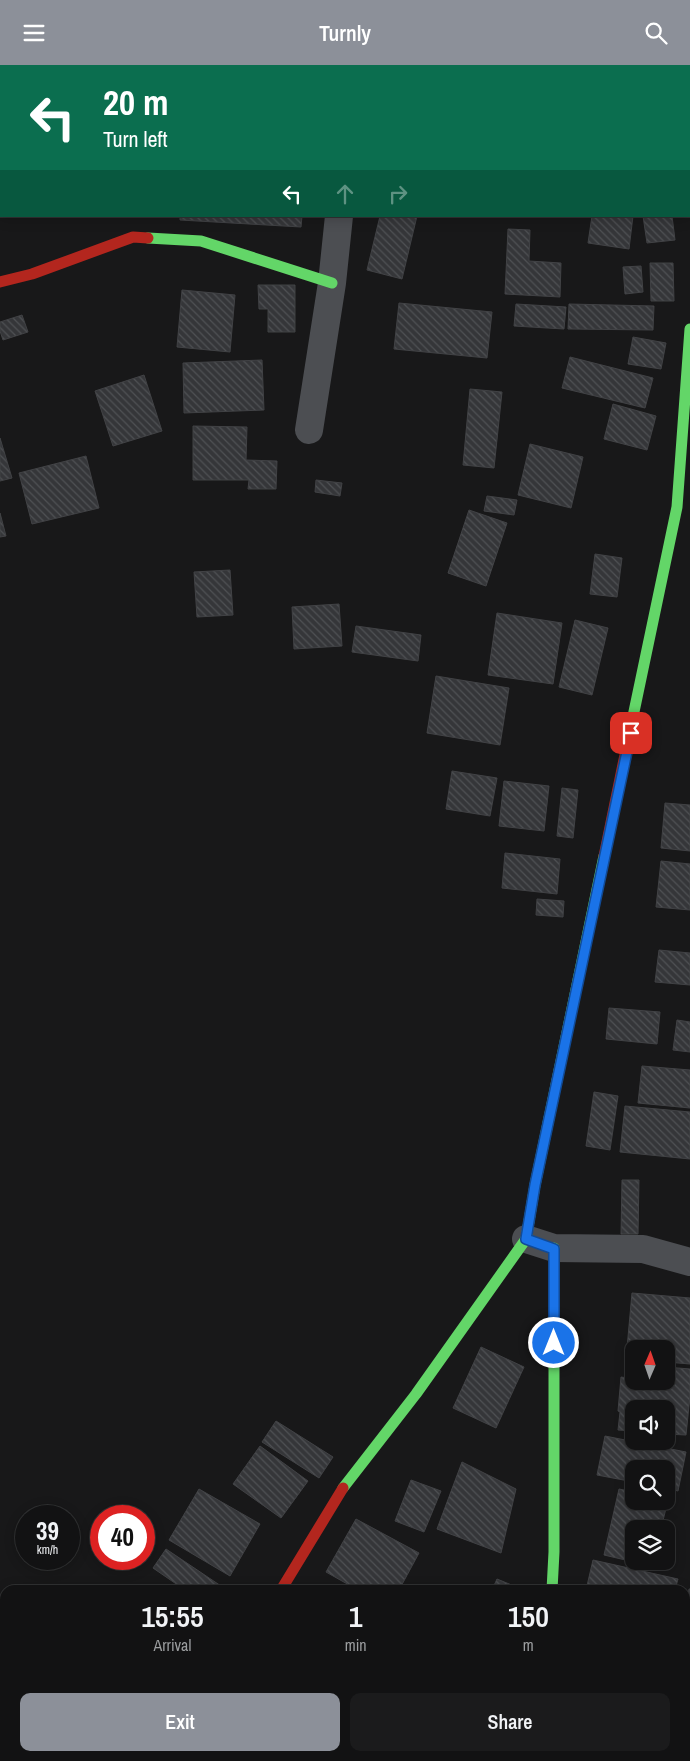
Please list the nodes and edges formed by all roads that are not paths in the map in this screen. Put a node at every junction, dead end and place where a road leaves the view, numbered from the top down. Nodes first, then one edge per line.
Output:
1 (339, 217) edge
2 (0, 282) edge
3 (332, 283) junction
4 (690, 329) edge
5 (309, 430) dead end
6 (684, 508) edge
7 (526, 1239) junction
8 (554, 1249) junction
9 (690, 1262) edge
10 (284, 1585) edge
11 (552, 1585) edge

1 - 3 street
2 - 3 street
3 - 5 street
4 - 6 street
6 - 7 street
7 - 8 street
7 - 10 street
8 - 9 street
8 - 11 street

